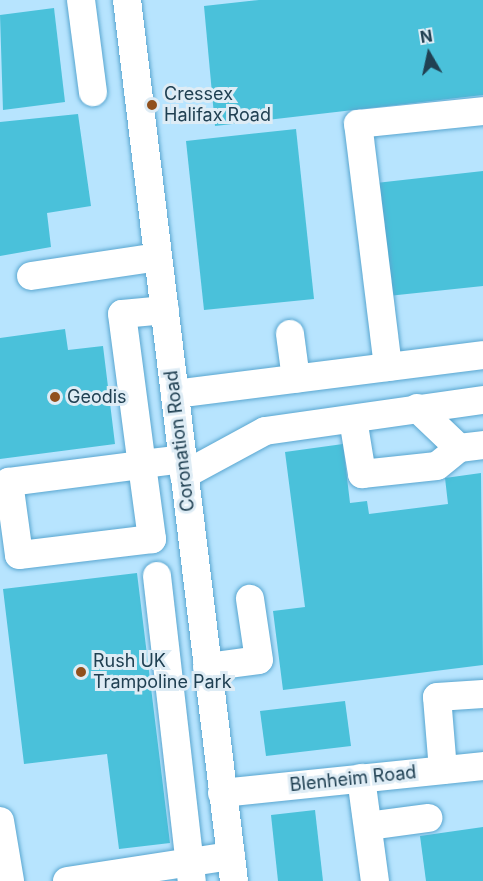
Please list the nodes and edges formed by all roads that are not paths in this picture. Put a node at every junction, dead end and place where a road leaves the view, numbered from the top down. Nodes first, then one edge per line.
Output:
1 (81, 0) edge
2 (127, 0) edge
3 (93, 92) dead end
4 (483, 111) edge
5 (158, 257) junction
6 (31, 276) dead end
7 (165, 310) junction
8 (290, 334) dead end
9 (483, 355) edge
10 (388, 367) junction
11 (296, 379) junction
12 (175, 394) junction
13 (483, 400) edge
14 (417, 408) junction
15 (353, 419) junction
16 (471, 447) edge
17 (142, 465) junction
18 (184, 467) junction
19 (197, 586) junction
20 (250, 599) dead end
21 (207, 667) junction
22 (483, 694) edge
23 (483, 766) edge
24 (443, 770) junction
25 (361, 778) junction
26 (222, 793) junction
27 (428, 818) dead end
28 (0, 821) edge
29 (368, 826) junction
30 (232, 868) edge
31 (191, 872) edge
32 (10, 881) edge
33 (67, 881) edge
34 (375, 881) edge

1 - 3 street
2 - 5 street, Coronation Road
4 - 10 street
5 - 6 street
5 - 7 street, Coronation Road
7 - 12 street, Coronation Road
7 - 17 street
8 - 11 street
9 - 10 street
10 - 11 street
11 - 12 street
12 - 18 street, Coronation Road
13 - 14 street
14 - 15 street
14 - 16 street
15 - 16 street
15 - 18 street
17 - 17 street
17 - 18 street
18 - 19 street, Coronation Road
19 - 21 street, Coronation Road
19 - 31 street
20 - 21 street
21 - 26 street, Coronation Road
22 - 24 street
23 - 24 street, Blenheim Road
24 - 25 street, Blenheim Road
25 - 26 street, Blenheim Road
25 - 29 street
26 - 30 street, Coronation Road
27 - 29 street
28 - 32 street
29 - 34 street
30 - 31 street
31 - 33 street

